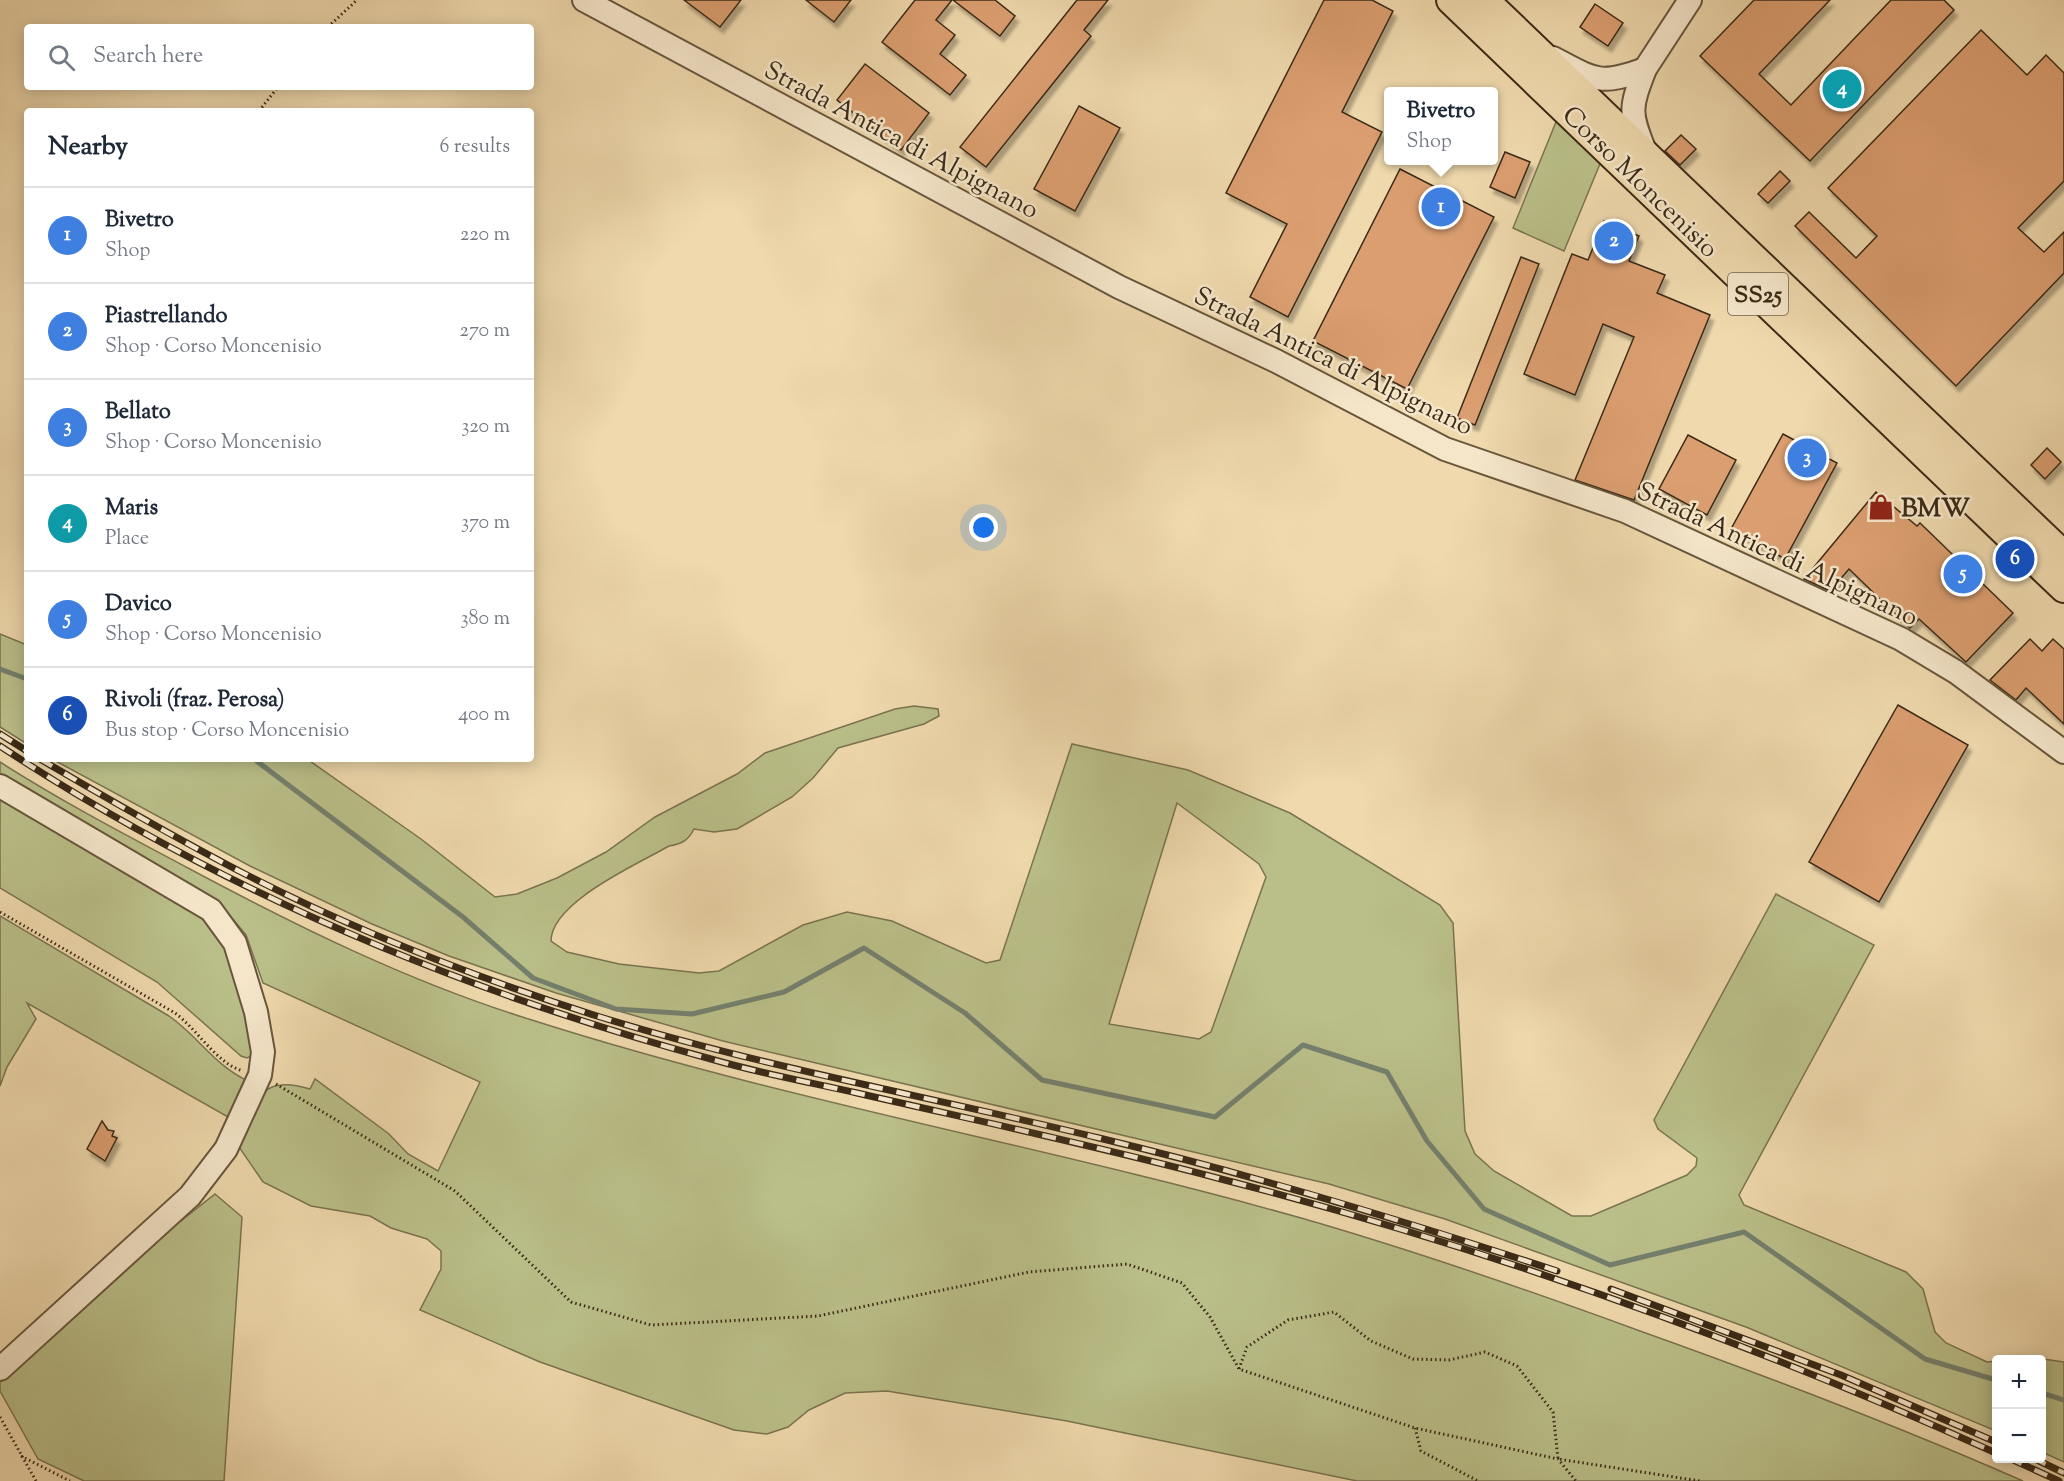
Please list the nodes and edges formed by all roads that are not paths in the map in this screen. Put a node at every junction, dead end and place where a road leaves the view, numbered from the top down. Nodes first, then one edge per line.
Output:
1 (584, 0) edge
2 (1451, 0) edge
3 (1484, 0) edge
4 (1690, 0) edge
5 (1534, 48) junction
6 (1645, 69) junction
7 (1646, 155) junction
8 (2064, 556) edge
9 (2064, 588) edge
10 (2064, 752) edge
11 (0, 786) edge
12 (0, 1369) edge

1 - 10 street, Strada Antica di Alpignano
2 - 9 main road, Corso Moncenisio / SS25
3 - 5 main road, Corso Moncenisio / SS25
4 - 6 street
5 - 6 street
5 - 7 main road, Corso Moncenisio / SS25
6 - 7 street
7 - 8 main road, Corso Moncenisio / SS25
11 - 12 street

